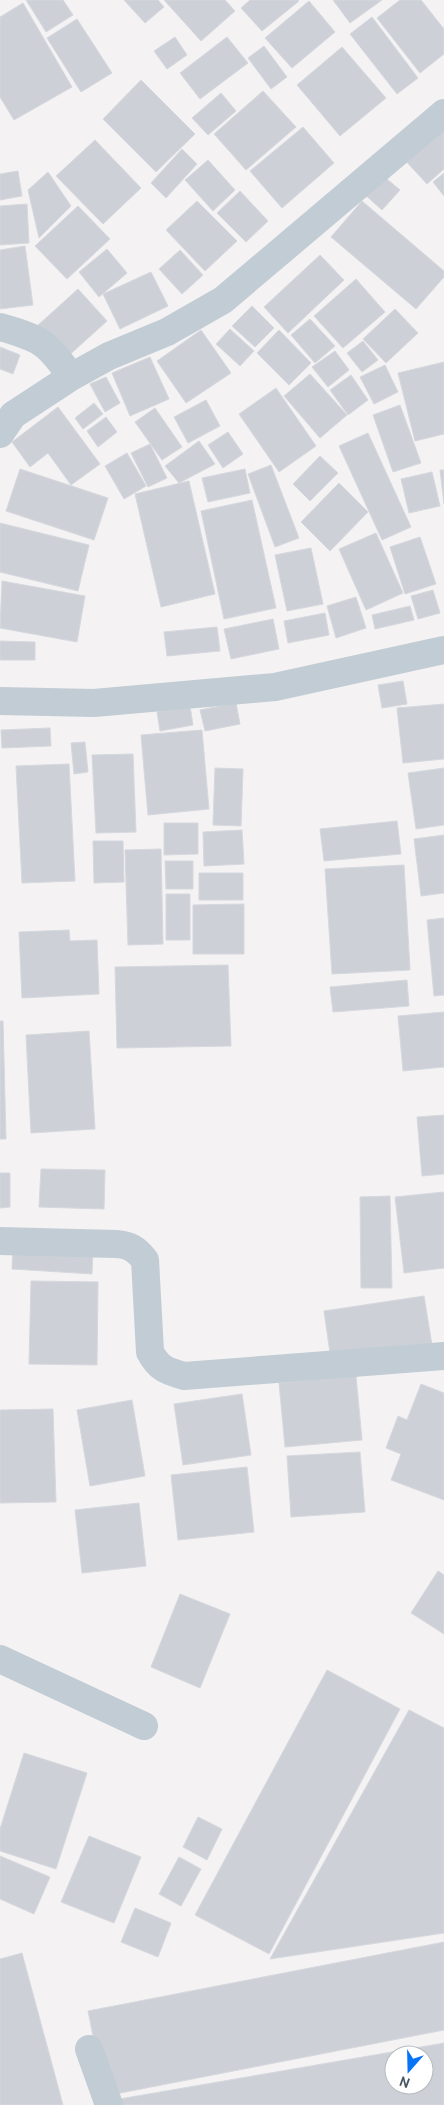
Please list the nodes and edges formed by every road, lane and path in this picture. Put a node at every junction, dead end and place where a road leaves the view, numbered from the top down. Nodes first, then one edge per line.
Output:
1 (444, 114) edge
2 (0, 327) edge
3 (71, 377) junction
4 (0, 434) edge
5 (444, 650) edge
6 (0, 701) edge
7 (0, 1241) edge
8 (444, 1356) edge
9 (0, 1659) edge
10 (144, 1726) dead end
11 (89, 2049) dead end
12 (110, 2105) edge

1 - 3 street
2 - 3 street
3 - 4 street
5 - 6 street
7 - 8 street
9 - 10 street
11 - 12 street

